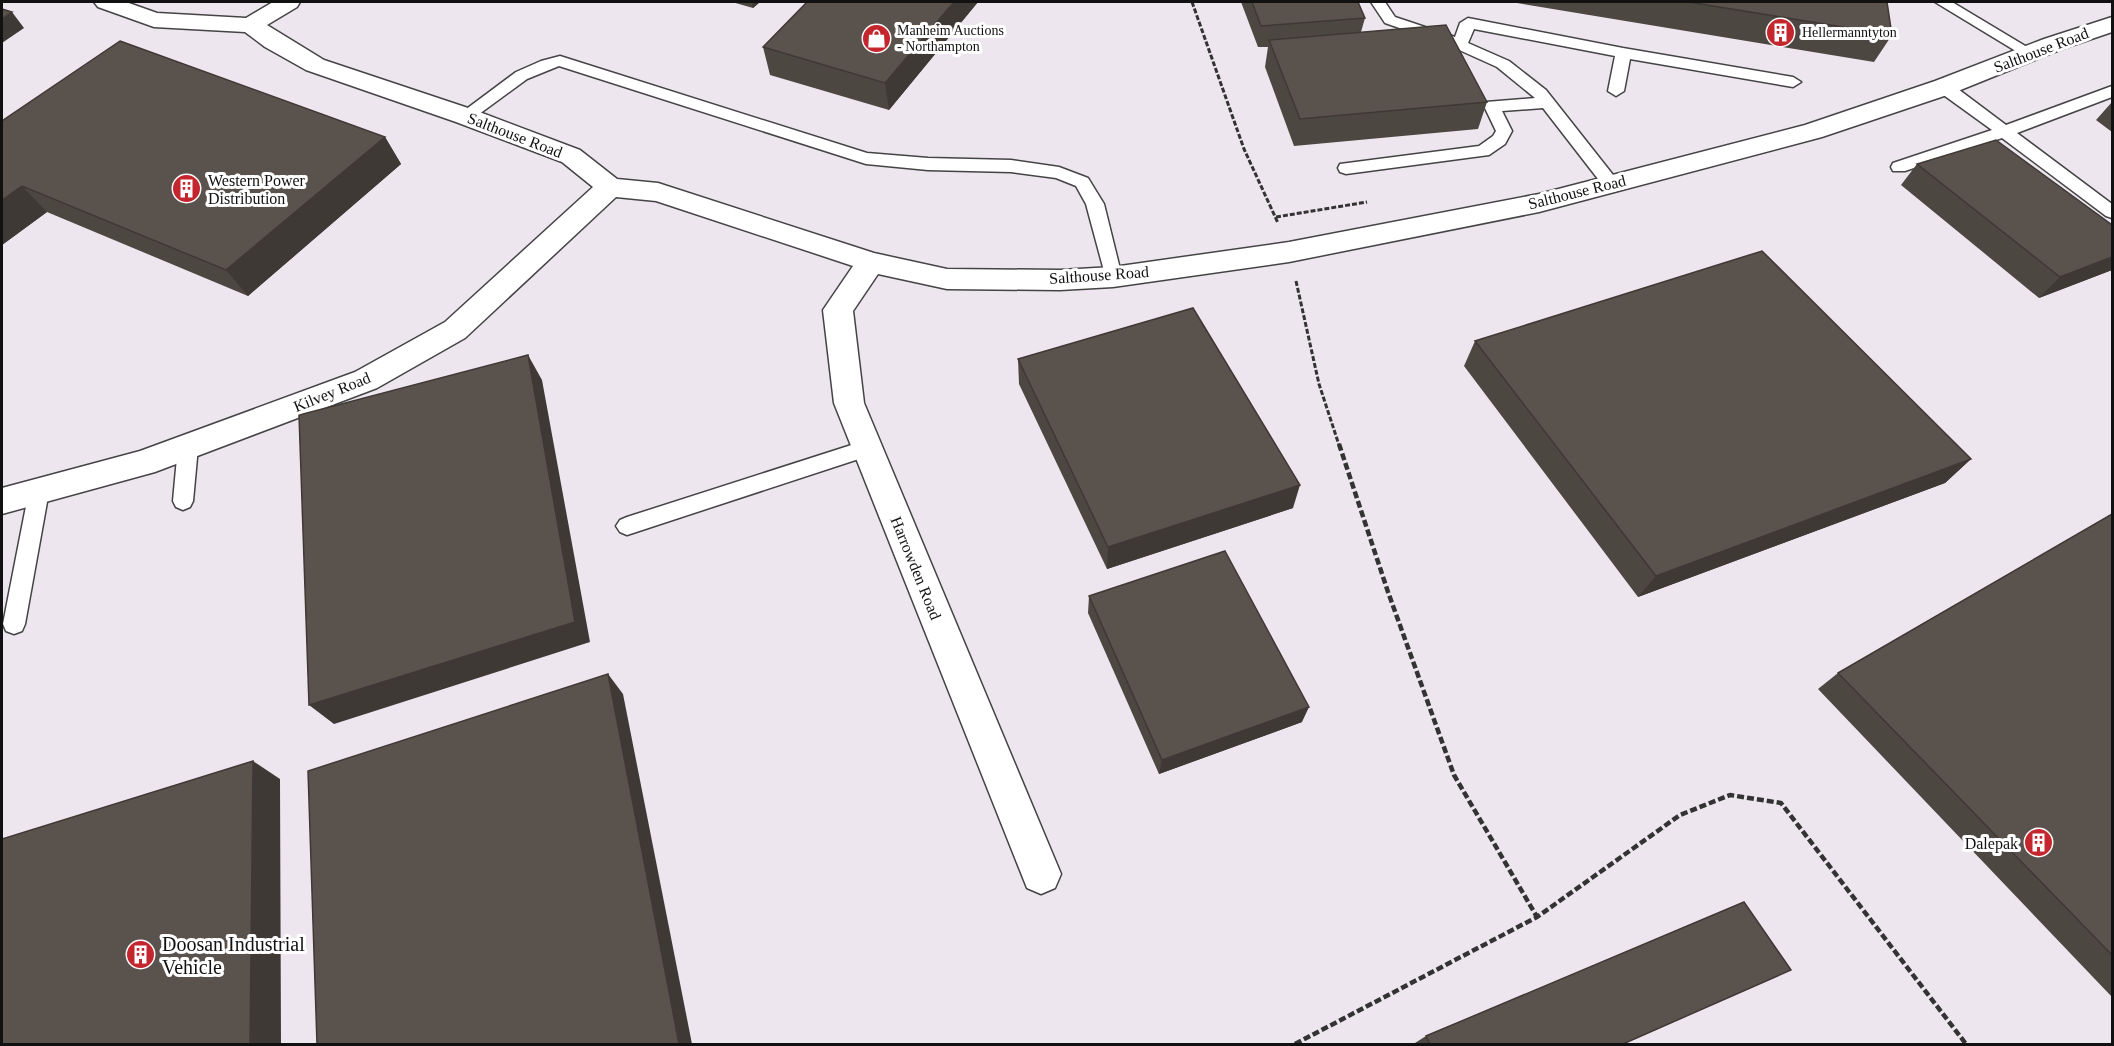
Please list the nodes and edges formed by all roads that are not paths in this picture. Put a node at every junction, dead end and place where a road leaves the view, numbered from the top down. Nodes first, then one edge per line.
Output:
1 (106, 2) edge
2 (289, 2) edge
3 (1378, 2) edge
4 (1942, 2) edge
5 (2112, 24) edge
6 (251, 25) junction
7 (1460, 45) junction
8 (1623, 54) junction
9 (2029, 54) junction
10 (1792, 82) dead end
11 (1944, 87) junction
12 (1616, 91) dead end
13 (2112, 91) edge
14 (1547, 103) junction
15 (465, 116) junction
16 (2004, 132) junction
17 (1899, 167) dead end
18 (1346, 168) dead end
19 (1611, 184) junction
20 (610, 188) junction
21 (2112, 212) edge
22 (871, 262) junction
23 (1113, 277) junction
24 (188, 447) junction
25 (867, 448) junction
26 (39, 491) junction
27 (2, 501) edge
28 (183, 501) dead end
29 (627, 526) dead end
30 (14, 624) dead end
31 (1041, 874) dead end

1 - 6 street
2 - 6 street
3 - 7 lane
4 - 9 lane
5 - 9 street, Salthouse Road
6 - 15 street, Salthouse Road
7 - 8 lane
7 - 14 lane
8 - 10 lane
8 - 12 lane
9 - 11 street, Salthouse Road
11 - 16 lane
11 - 19 street, Salthouse Road
13 - 16 lane
14 - 18 lane
14 - 19 lane
15 - 20 street, Salthouse Road
15 - 23 lane
16 - 17 lane
16 - 21 lane
19 - 23 street, Salthouse Road
20 - 22 street, Salthouse Road
20 - 24 street, Kilvey Road
22 - 23 street, Salthouse Road
22 - 25 street, Harrowden Road
24 - 26 street, Kilvey Road
24 - 28 lane
25 - 29 lane
25 - 31 street, Harrowden Road
26 - 27 street, Kilvey Road
26 - 30 lane

